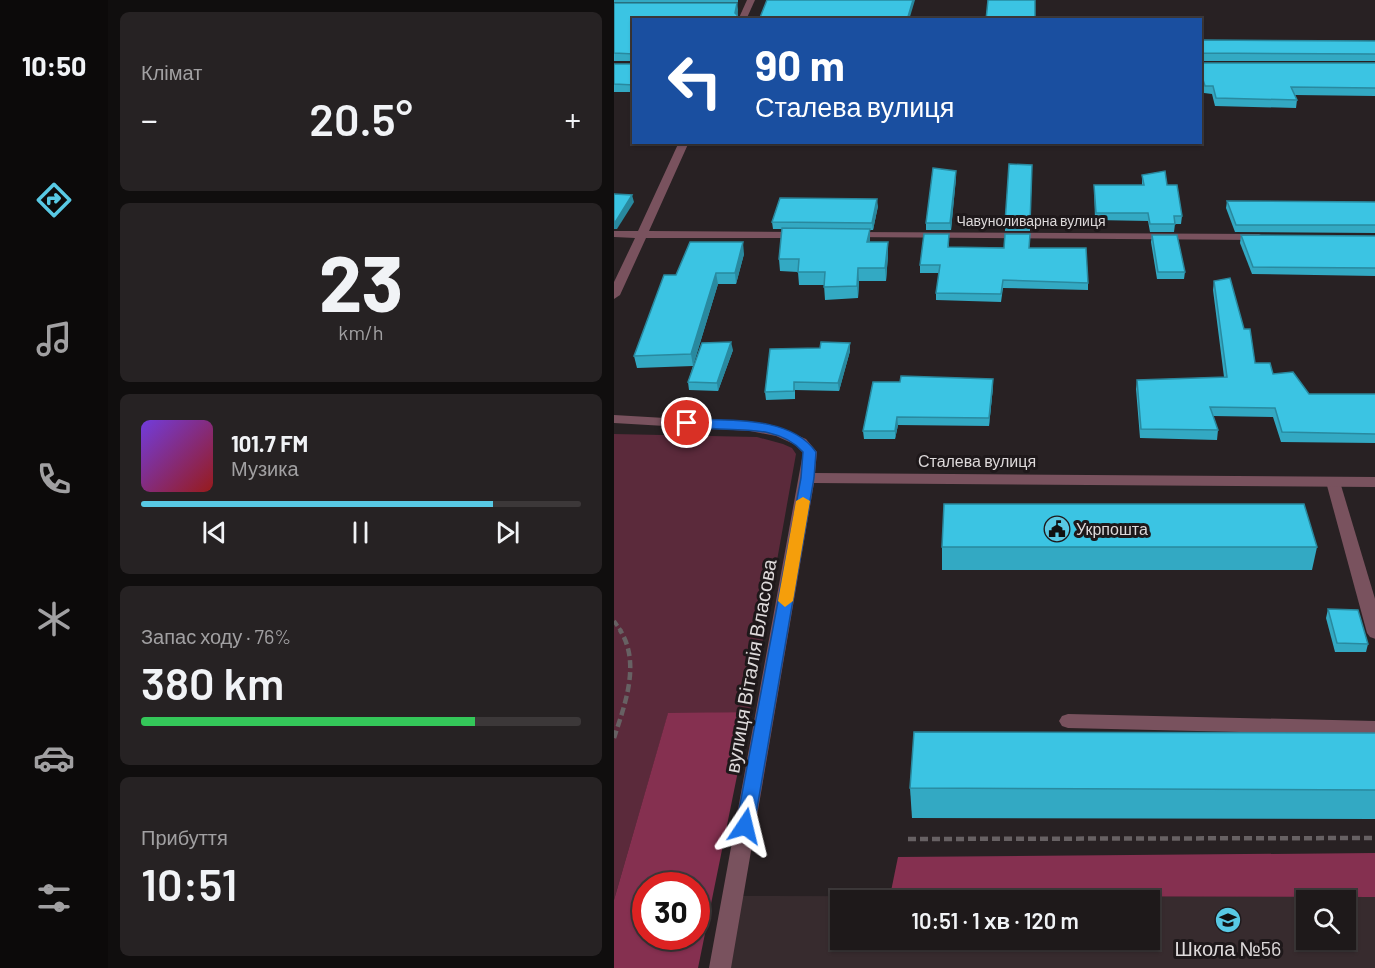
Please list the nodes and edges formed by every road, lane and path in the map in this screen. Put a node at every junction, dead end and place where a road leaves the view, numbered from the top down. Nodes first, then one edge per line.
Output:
1 (750, 3) edge
2 (738, 6) edge
3 (743, 18) edge
4 (683, 144) edge
5 (614, 234) edge
6 (640, 234) junction
7 (818, 235) edge
8 (842, 235) edge
9 (1269, 237) edge
10 (614, 295) edge
11 (614, 419) edge
12 (808, 478) junction
13 (1332, 482) junction
14 (1376, 482) edge
15 (614, 621) edge
16 (1376, 633) edge
17 (1068, 721) dead end
18 (1376, 728) edge
19 (614, 738) edge
20 (1376, 838) edge
21 (908, 839) dead end
22 (720, 968) edge

1 - 2 street
1 - 3 street
4 - 6 street
5 - 6 street
6 - 7 street
6 - 10 street
8 - 9 street, Чавуноливарна вулиця
11 - 12 street
12 - 13 street, Сталева вулиця
12 - 22 street, вулиця Віталія Власова
13 - 14 street, Сталева вулиця
13 - 16 street
15 - 19 path
17 - 18 street
20 - 21 path

